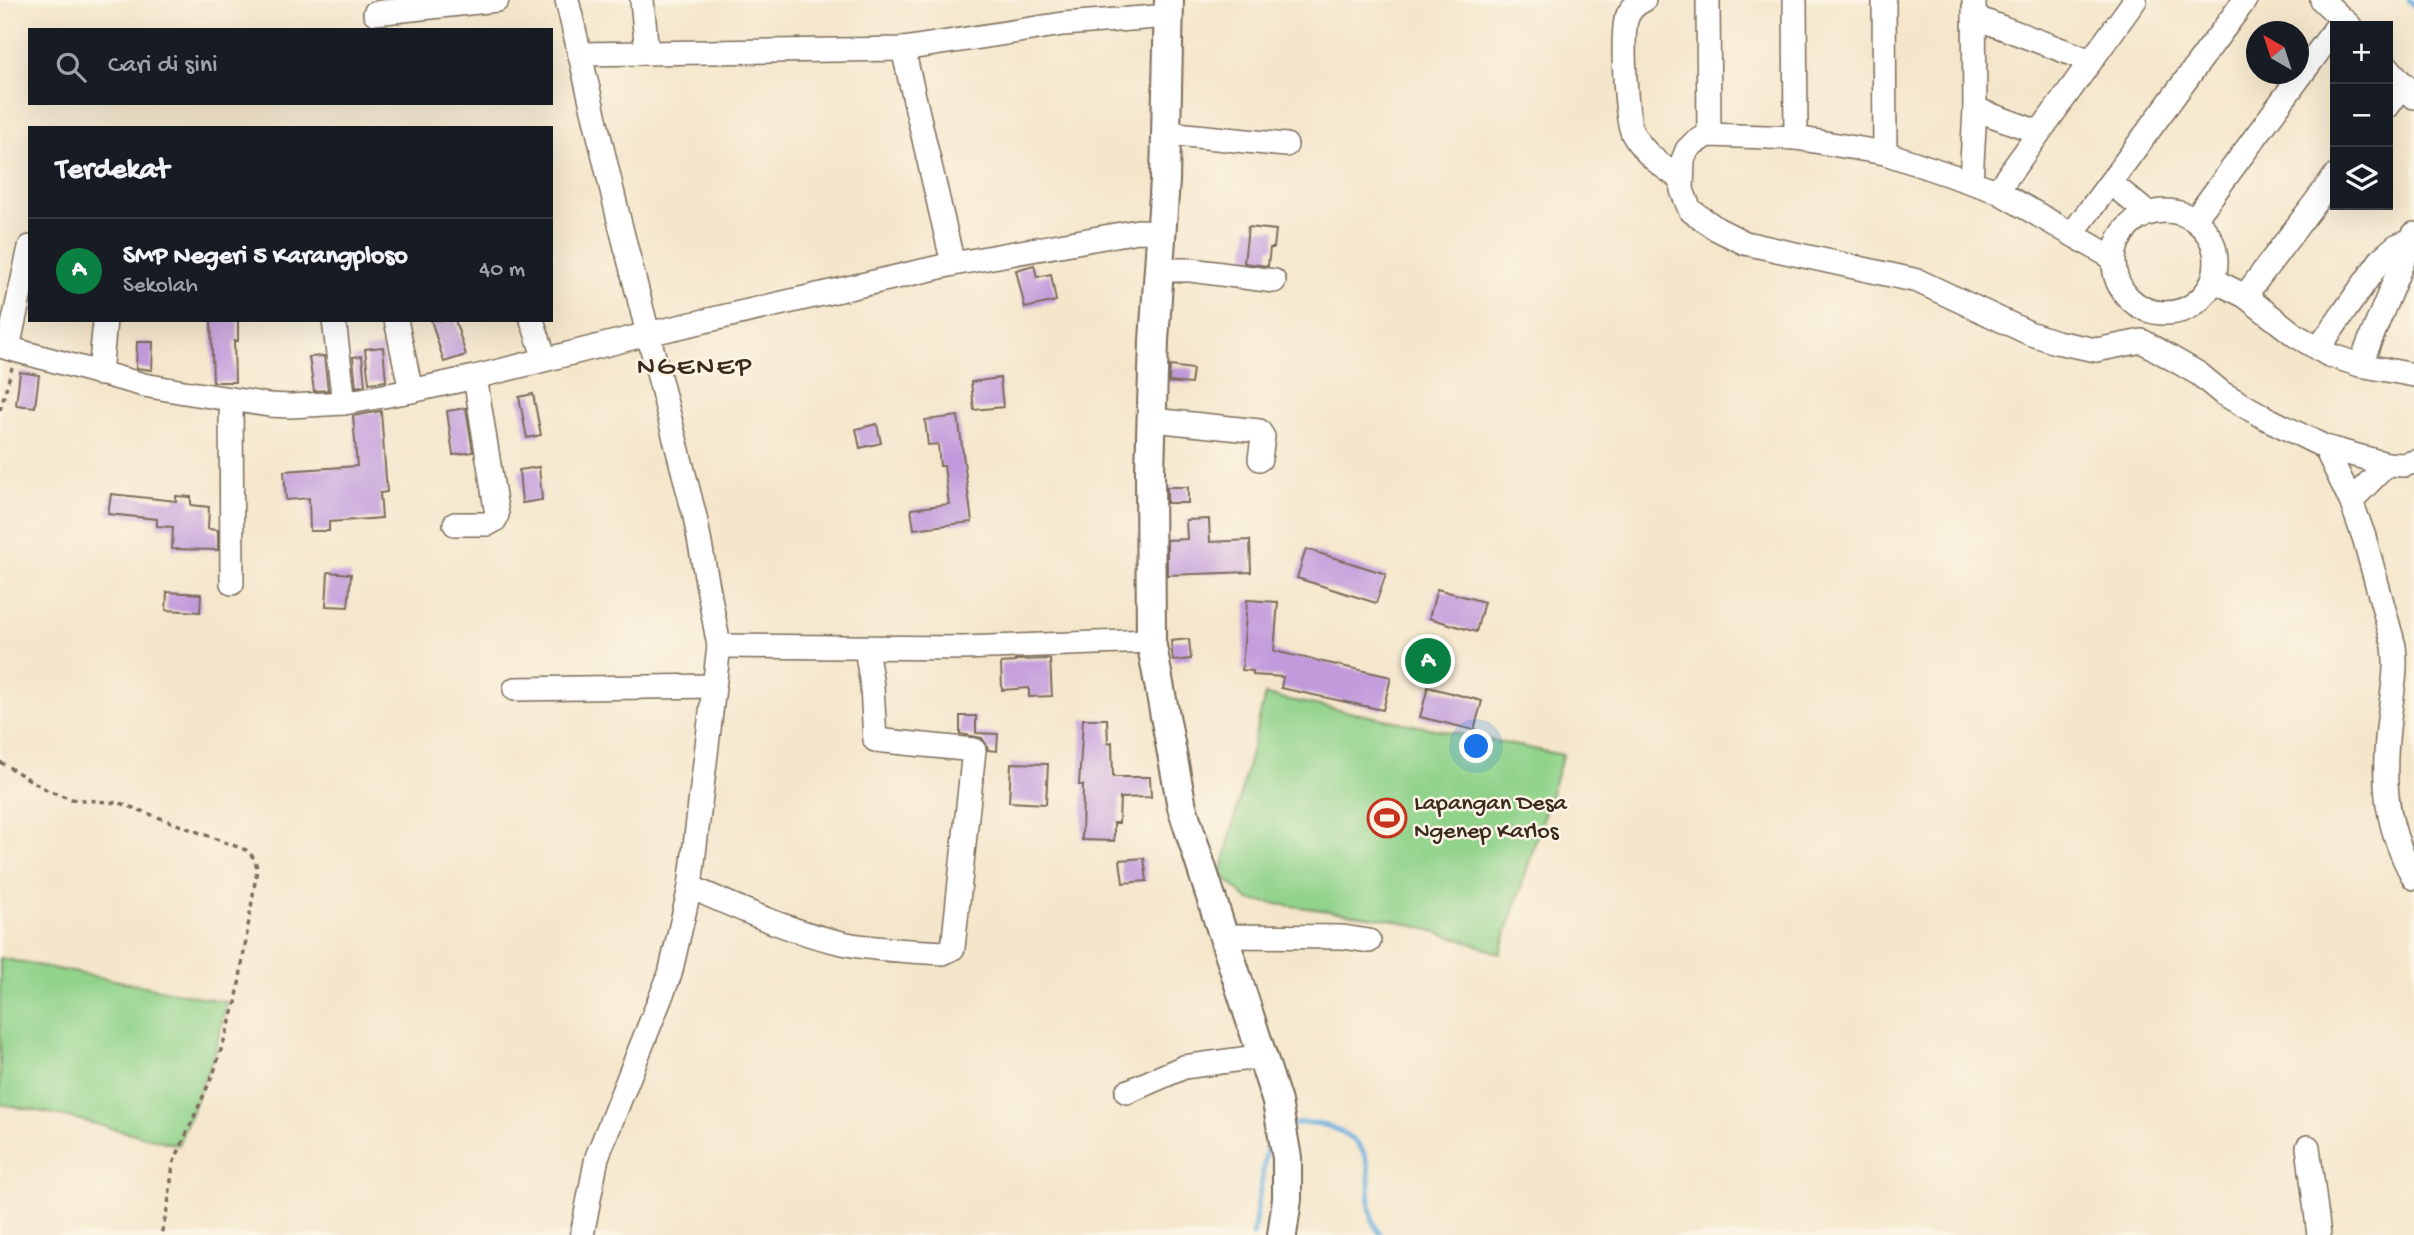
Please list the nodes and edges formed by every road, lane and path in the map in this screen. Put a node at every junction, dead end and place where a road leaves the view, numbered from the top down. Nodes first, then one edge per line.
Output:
1 (497, 0) edge
2 (567, 0) edge
3 (642, 0) edge
4 (1644, 0) edge
5 (1708, 0) edge
6 (1795, 0) edge
7 (1884, 0) edge
8 (2136, 0) edge
9 (2245, 0) edge
10 (2322, 0) edge
11 (461, 2) edge
12 (1169, 8) edge
13 (1974, 8) edge
14 (374, 13) dead end
15 (2339, 21) edge
16 (2330, 41) edge
17 (903, 48) junction
18 (648, 53) junction
19 (580, 54) junction
20 (2091, 61) junction
21 (2393, 72) edge
22 (2409, 91) edge
23 (2393, 102) edge
24 (1975, 110) junction
25 (2038, 132) junction
26 (1166, 133) junction
27 (1709, 135) junction
28 (1796, 138) junction
29 (1286, 145) dead end
30 (1687, 150) junction
31 (1647, 152) junction
32 (1885, 153) junction
33 (1681, 179) junction
34 (1971, 181) junction
35 (2110, 183) junction
36 (2330, 183) edge
37 (1997, 191) junction
38 (2147, 213) junction
39 (2195, 219) junction
40 (1160, 232) junction
41 (2072, 234) junction
42 (2412, 237) edge
43 (28, 256) edge
44 (2113, 258) junction
45 (953, 264) junction
46 (1158, 270) junction
47 (2214, 280) junction
48 (1274, 281) dead end
49 (2245, 296) junction
50 (2150, 312) junction
51 (104, 322) edge
52 (334, 322) edge
53 (396, 322) edge
54 (533, 322) edge
55 (648, 334) junction
56 (2142, 341) junction
57 (8, 348) edge
58 (2318, 349) junction
59 (545, 359) junction
60 (2360, 365) junction
61 (100, 374) junction
62 (2414, 375) edge
63 (475, 377) junction
64 (411, 391) junction
65 (231, 399) junction
66 (344, 403) junction
67 (0, 410) edge
68 (1153, 420) junction
69 (2325, 447) junction
70 (1260, 459) dead end
71 (2414, 461) edge
72 (2387, 464) junction
73 (2351, 501) junction
74 (455, 524) dead end
75 (232, 583) dead end
76 (1150, 641) junction
77 (719, 646) junction
78 (866, 648) junction
79 (714, 686) junction
80 (514, 689) dead end
81 (0, 762) edge
82 (2414, 878) edge
83 (690, 887) junction
84 (1224, 936) junction
85 (1368, 941) dead end
86 (1264, 1056) junction
87 (1127, 1092) dead end
88 (2308, 1147) dead end
89 (161, 1235) edge
90 (582, 1235) edge
91 (1282, 1235) edge
92 (2319, 1235) edge

1 - 11 street
2 - 19 street
3 - 18 street
4 - 31 street
5 - 27 street
6 - 28 street
7 - 32 street
8 - 20 street
9 - 35 street
10 - 15 street
11 - 14 street
12 - 17 street
12 - 26 street
13 - 20 street
13 - 24 street
16 - 39 street
17 - 18 street
17 - 45 street
18 - 19 street
19 - 55 street
20 - 25 street
21 - 22 street
22 - 23 street
24 - 25 street
24 - 34 street
25 - 37 street
26 - 29 street
26 - 40 street
27 - 28 street
27 - 30 street
28 - 32 street
30 - 31 street
30 - 33 street
31 - 33 street
32 - 34 street
33 - 56 street
34 - 37 street
35 - 38 street
35 - 41 street
36 - 49 street
37 - 41 street
38 - 39 street
38 - 44 street
39 - 47 street
40 - 45 street
40 - 46 street
41 - 44 street
42 - 58 street
42 - 60 street
43 - 57 street
44 - 50 street
45 - 55 street
46 - 48 street
46 - 68 street
47 - 49 street
47 - 50 street
49 - 58 street
50 - 56 street
51 - 61 street
52 - 66 street
53 - 64 street
54 - 59 street
55 - 59 street
55 - 77 street
56 - 69 street
57 - 61 street
57 - 67 path
58 - 60 street
59 - 63 street
60 - 62 street
61 - 65 street
63 - 64 street
63 - 74 street
64 - 66 street
65 - 66 street
65 - 75 street
68 - 70 street
68 - 76 street
69 - 72 street
69 - 73 street
71 - 72 street
72 - 73 street
73 - 82 street
76 - 78 street
76 - 84 street
77 - 78 street
77 - 79 street
78 - 83 street
79 - 80 street
79 - 83 street
81 - 89 path
83 - 90 street
84 - 85 street
84 - 86 street
86 - 87 street
86 - 91 street
88 - 92 street

